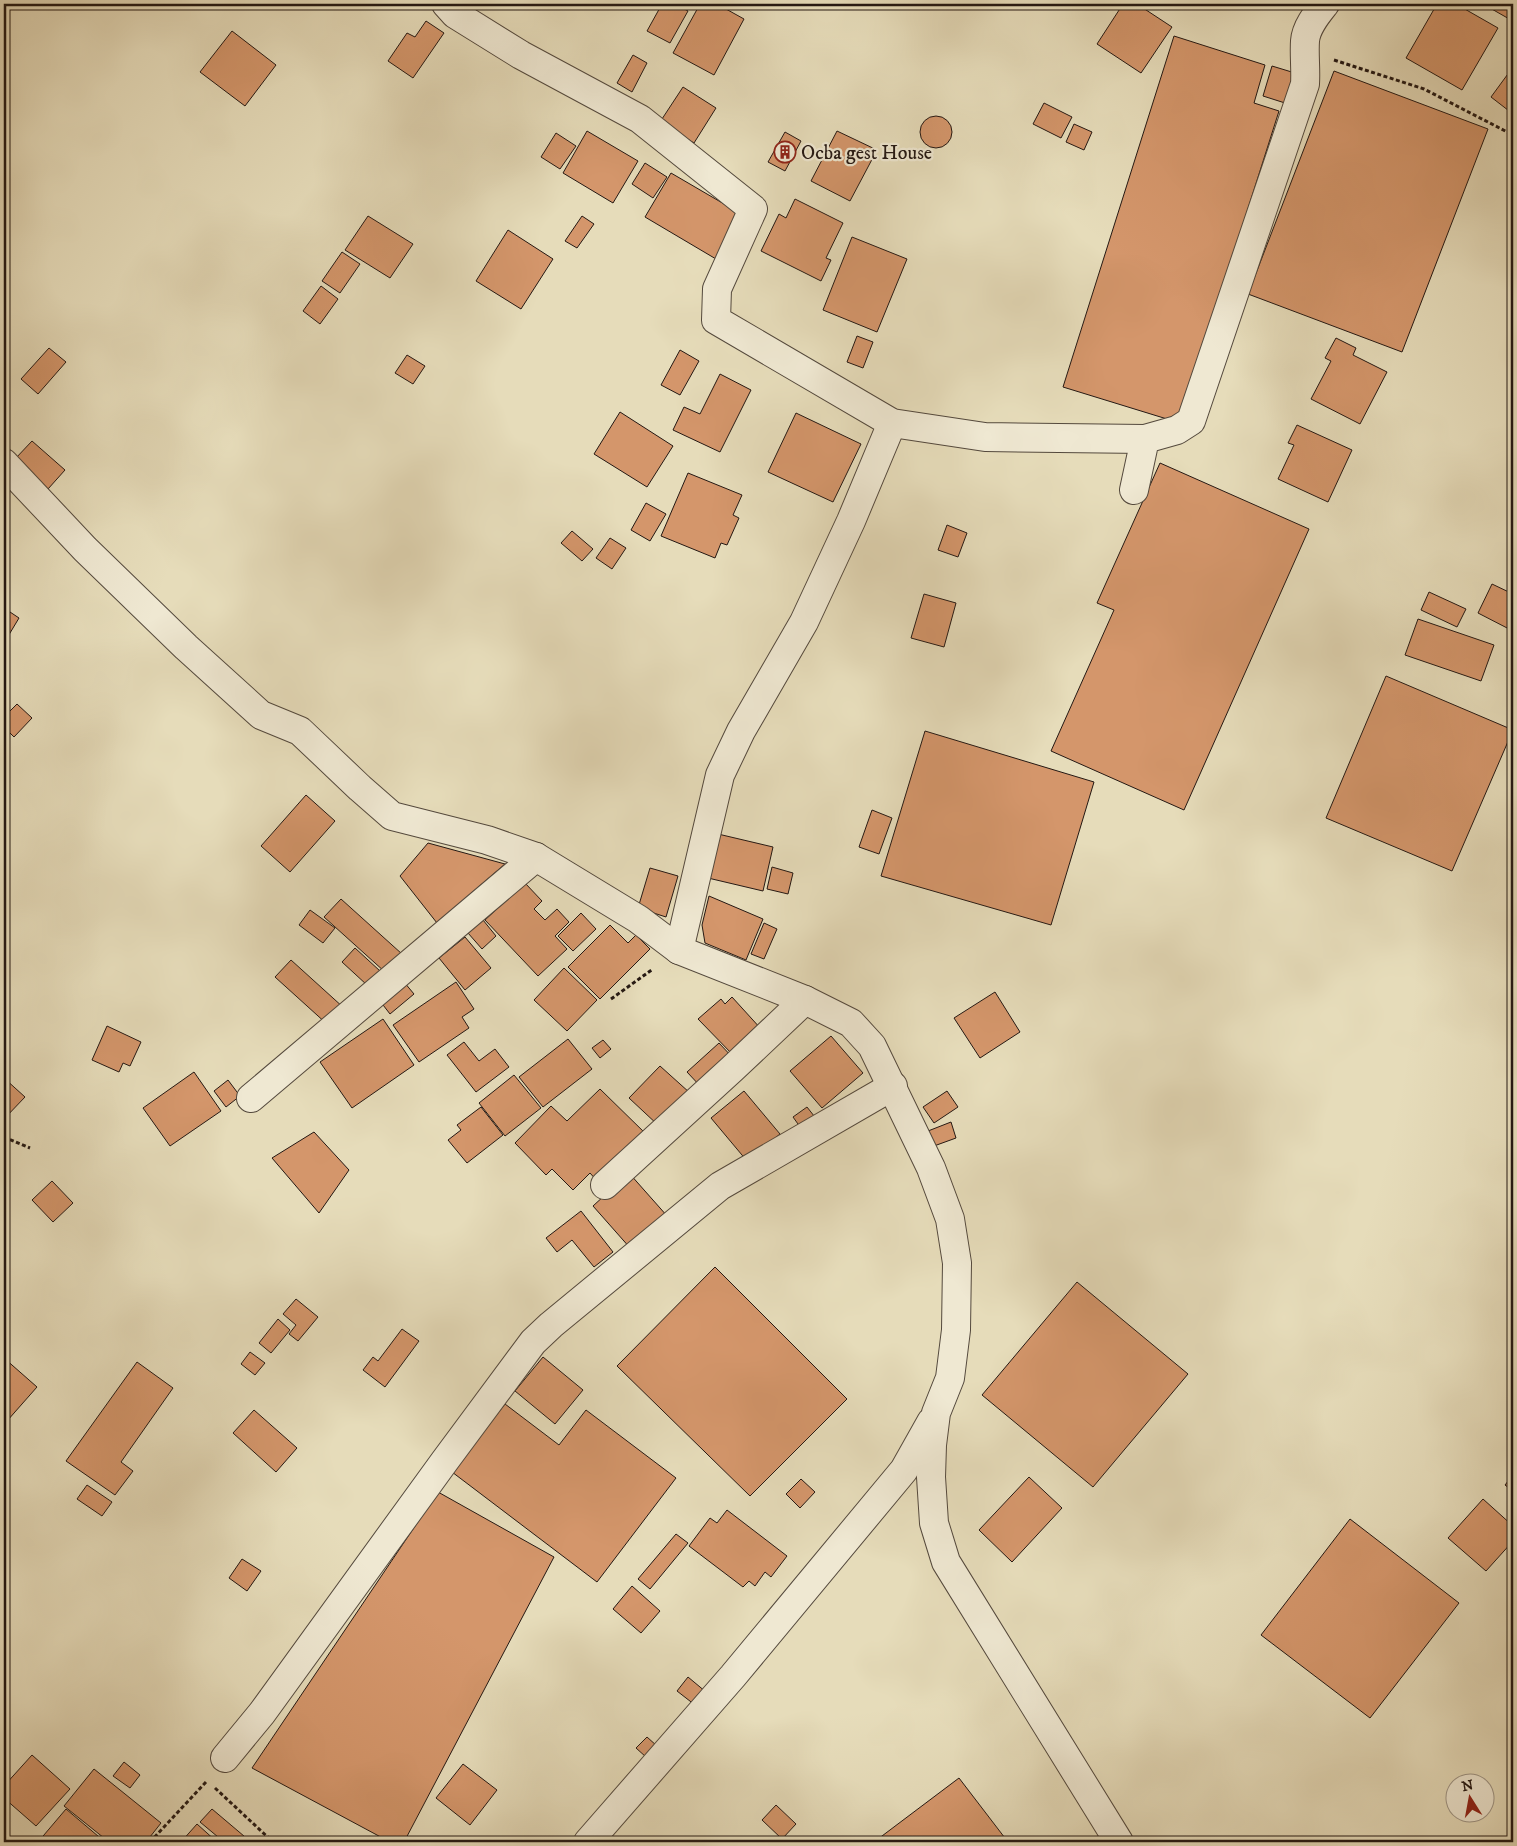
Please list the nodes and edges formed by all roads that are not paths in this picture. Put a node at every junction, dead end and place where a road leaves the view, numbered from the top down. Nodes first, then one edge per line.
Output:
1 (446, 4) edge
2 (1326, 4) edge
3 (892, 423) junction
4 (1145, 438) junction
5 (4, 463) edge
6 (1134, 490) dead end
7 (536, 857) junction
8 (679, 950) junction
9 (804, 1000) junction
10 (893, 1086) junction
11 (251, 1098) dead end
12 (605, 1185) dead end
13 (936, 1413) junction
14 (225, 1758) road end
15 (588, 1842) edge
16 (1119, 1842) edge

1 - 3 street
2 - 4 street
3 - 4 street
3 - 8 street
4 - 6 street
5 - 7 street
7 - 8 street
7 - 11 street
8 - 9 street
9 - 10 street
9 - 12 street
10 - 13 street
10 - 14 street
13 - 15 street
13 - 16 street

